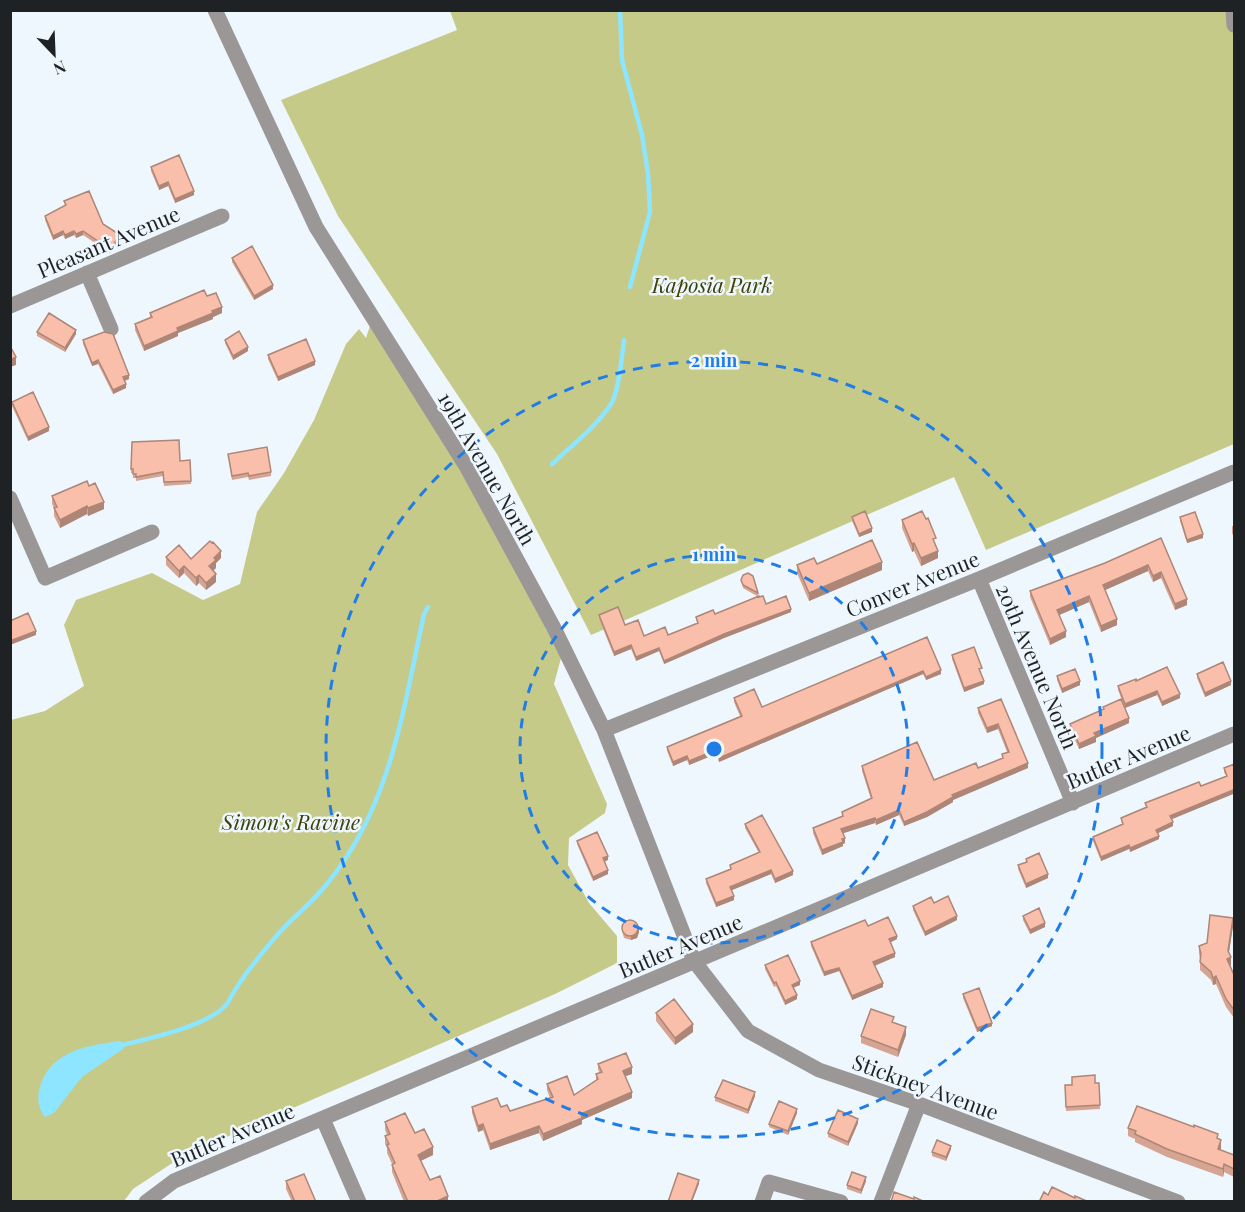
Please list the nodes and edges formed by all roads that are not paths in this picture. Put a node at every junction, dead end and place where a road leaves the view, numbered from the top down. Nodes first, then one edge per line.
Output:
1 (215, 10) edge
2 (1233, 10) edge
3 (1234, 25) edge
4 (222, 216) dead end
5 (87, 273) junction
6 (10, 306) edge
7 (111, 329) dead end
8 (1234, 472) edge
9 (10, 498) edge
10 (152, 531) dead end
11 (979, 579) junction
12 (604, 730) junction
13 (1234, 734) edge
14 (1073, 802) junction
15 (694, 961) junction
16 (919, 1104) junction
17 (323, 1119) junction
18 (146, 1202) edge
19 (359, 1202) edge
20 (762, 1202) edge
21 (841, 1202) edge
22 (881, 1202) edge
23 (1178, 1202) edge

1 - 12 street, 19th Avenue North
2 - 3 street
4 - 5 street, Pleasant Avenue
5 - 6 street, Pleasant Avenue
5 - 7 street
8 - 11 street, Conver Avenue
9 - 10 street
11 - 12 street, Conver Avenue
11 - 14 street, 20th Avenue North
12 - 15 street, 19th Avenue North
13 - 14 street, Butler Avenue
14 - 15 street, Butler Avenue
15 - 16 street, Stickney Avenue
15 - 17 street, Butler Avenue
16 - 22 street
16 - 23 street, Stickney Avenue
17 - 18 street, Butler Avenue
17 - 19 street
20 - 21 street

